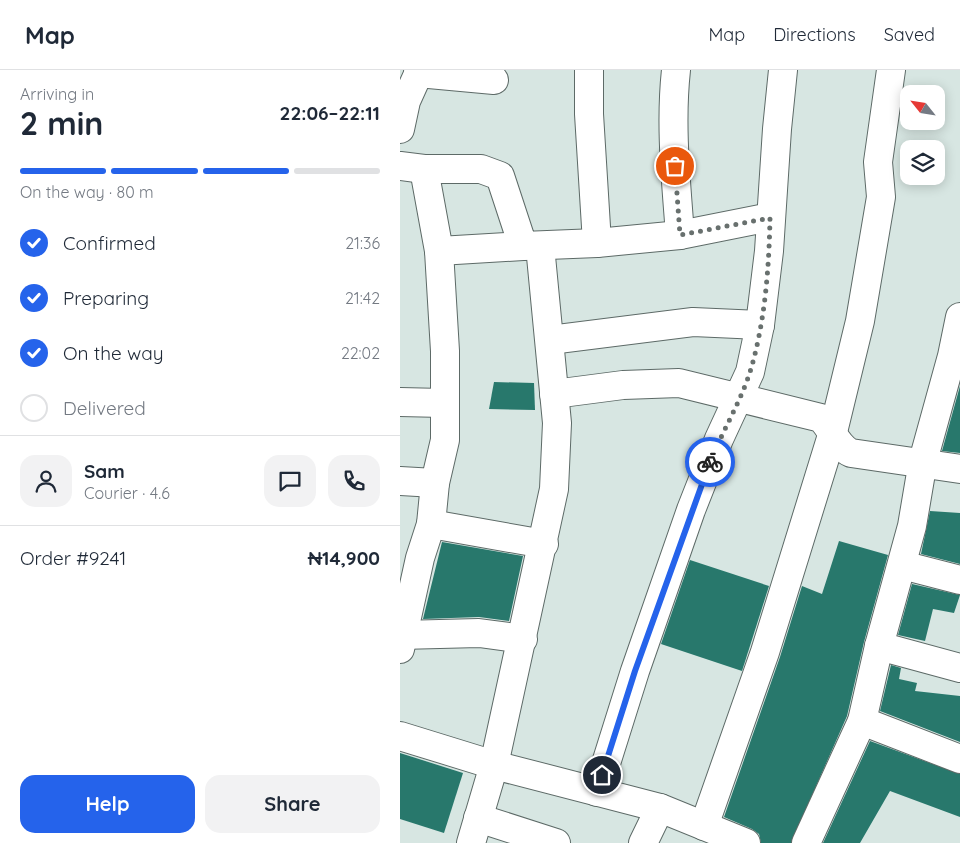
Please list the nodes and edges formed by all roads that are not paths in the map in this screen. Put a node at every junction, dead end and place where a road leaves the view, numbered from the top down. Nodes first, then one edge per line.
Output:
1 (590, 70) edge
2 (676, 70) edge
3 (783, 70) edge
4 (891, 70) edge
5 (419, 71) edge
6 (494, 80) dead end
7 (400, 129) edge
8 (412, 168) edge
9 (770, 218) junction
10 (680, 235) junction
11 (597, 244) junction
12 (532, 246) junction
13 (439, 250) junction
14 (960, 317) edge
15 (760, 325) junction
16 (550, 340) junction
17 (554, 394) junction
18 (740, 398) junction
19 (400, 402) edge
20 (443, 403) junction
21 (833, 432) junction
22 (923, 461) junction
23 (960, 468) edge
24 (400, 481) edge
25 (435, 483) junction
26 (431, 524) junction
27 (544, 544) junction
28 (410, 556) edge
29 (902, 565) junction
30 (960, 580) edge
31 (523, 639) junction
32 (401, 640) edge
33 (879, 646) junction
34 (960, 668) edge
35 (862, 721) junction
36 (400, 736) edge
37 (960, 759) edge
38 (494, 765) junction
39 (597, 792) junction
40 (660, 808) junction
41 (704, 826) junction
42 (474, 830) edge
43 (556, 843) edge
44 (643, 843) edge
45 (744, 843) edge
46 (806, 843) edge

1 - 11 street
2 - 10 street
3 - 9 street
4 - 21 street
5 - 6 street
5 - 7 street
8 - 12 street
8 - 13 street
9 - 10 street
9 - 15 street
10 - 11 street
11 - 12 street
12 - 13 street
12 - 16 street
13 - 20 street
14 - 22 street
15 - 16 street
15 - 18 street
16 - 17 street
17 - 18 street
17 - 27 street
18 - 21 street
18 - 39 street
19 - 20 street
20 - 25 street
21 - 22 street
21 - 41 street
22 - 23 street
22 - 29 street
24 - 25 street
25 - 26 street
26 - 27 street
26 - 28 street
27 - 31 street
28 - 32 street
29 - 30 street
29 - 33 street
31 - 32 street
31 - 38 street
33 - 34 street
33 - 35 street
35 - 37 street
35 - 46 street
36 - 38 street
38 - 39 street
38 - 42 street
39 - 40 street
40 - 41 street
40 - 44 street
41 - 45 street
42 - 43 street

